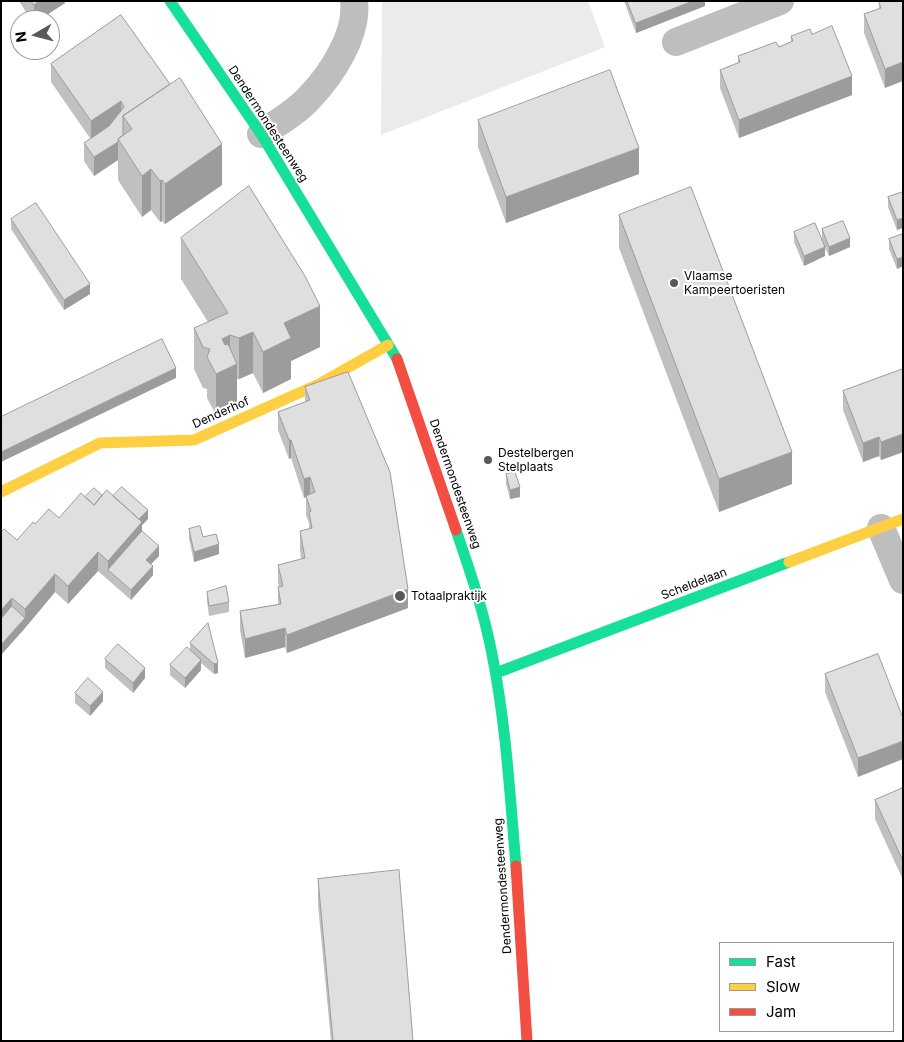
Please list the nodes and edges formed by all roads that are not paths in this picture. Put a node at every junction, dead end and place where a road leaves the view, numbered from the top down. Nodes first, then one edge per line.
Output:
1 (170, 1) edge
2 (354, 1) edge
3 (780, 1) edge
4 (676, 42) dead end
5 (261, 134) junction
6 (388, 345) junction
7 (1, 492) edge
8 (892, 523) edge
9 (903, 580) edge
10 (496, 673) junction
11 (527, 1041) edge

1 - 5 main road, Dendermondesteenweg
2 - 5 street
3 - 4 street
5 - 6 main road, Dendermondesteenweg
6 - 7 main road, Denderhof
6 - 10 main road, Dendermondesteenweg
8 - 9 street
8 - 10 main road, Scheldelaan
10 - 11 main road, Dendermondesteenweg

